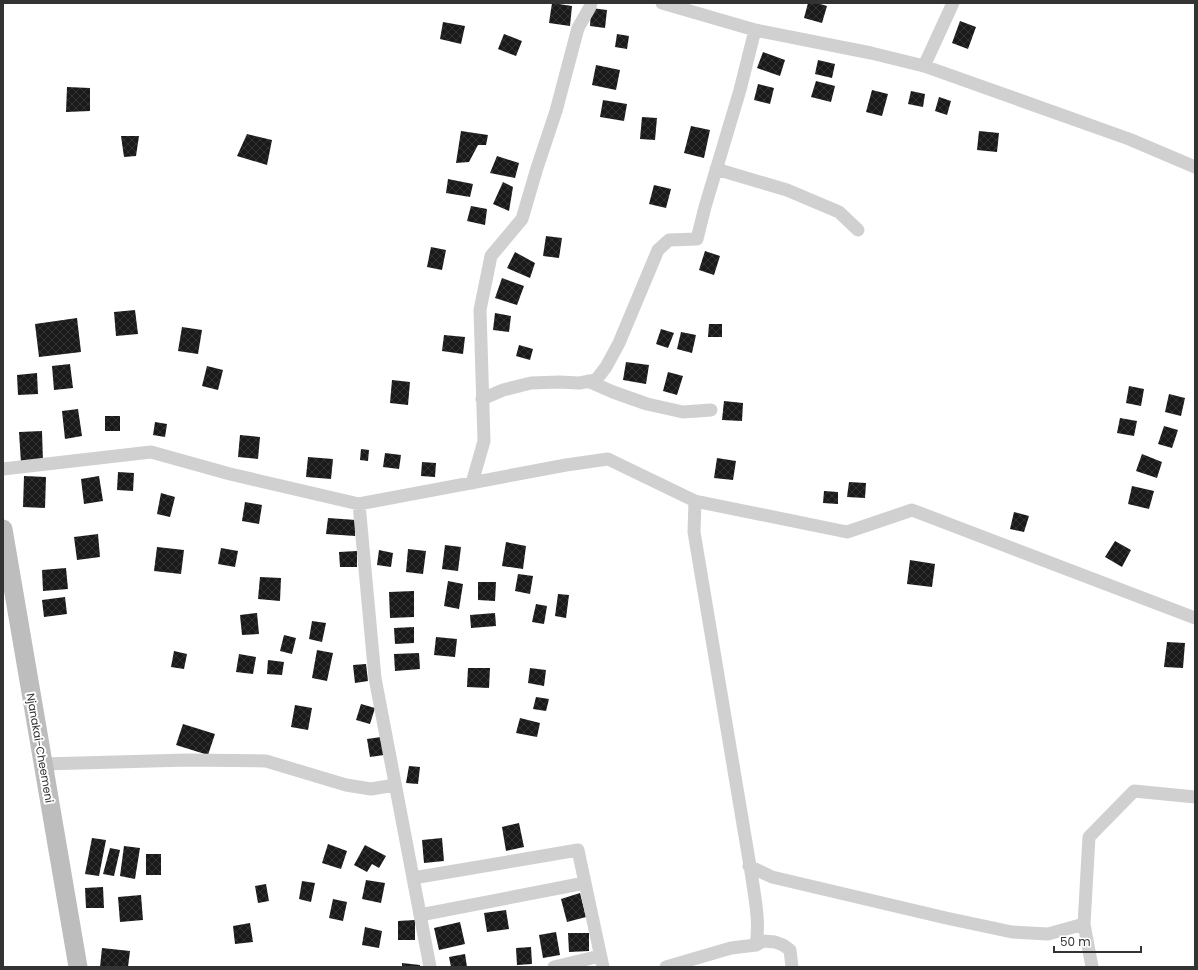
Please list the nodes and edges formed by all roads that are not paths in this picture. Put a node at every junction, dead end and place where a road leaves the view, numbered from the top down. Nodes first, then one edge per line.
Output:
1 (591, 3) edge
2 (662, 3) edge
3 (953, 3) edge
4 (755, 30) junction
5 (924, 66) junction
6 (1195, 167) edge
7 (716, 169) junction
8 (858, 230) dead end
9 (588, 381) junction
10 (482, 399) junction
11 (711, 410) dead end
12 (3, 469) edge
13 (472, 483) junction
14 (695, 501) junction
15 (359, 504) junction
16 (3, 528) edge
17 (1195, 618) edge
18 (43, 764) junction
19 (395, 785) junction
20 (1195, 797) edge
21 (749, 866) junction
22 (413, 878) junction
23 (585, 883) junction
24 (420, 915) junction
25 (1084, 924) junction
26 (756, 945) junction
27 (601, 962) edge
28 (78, 967) edge
29 (430, 967) edge
30 (554, 967) edge
31 (666, 967) edge
32 (792, 967) edge
33 (1092, 967) edge

1 - 10 street
2 - 4 street
3 - 5 street
4 - 5 street
4 - 7 street
5 - 6 street
7 - 8 street
7 - 9 street
9 - 10 street
9 - 11 street
10 - 13 street
12 - 15 street
13 - 14 street
13 - 15 street
14 - 17 street
14 - 21 street
15 - 19 street
16 - 18 main road, Njanakai-Cheemeni
18 - 19 street
18 - 28 main road, Njanakai-Cheemeni
19 - 22 street
20 - 25 street
21 - 25 street
21 - 26 street
22 - 23 street
22 - 24 street
23 - 24 street
23 - 27 street
24 - 29 street
25 - 33 street
26 - 31 street
26 - 32 street
27 - 30 street

